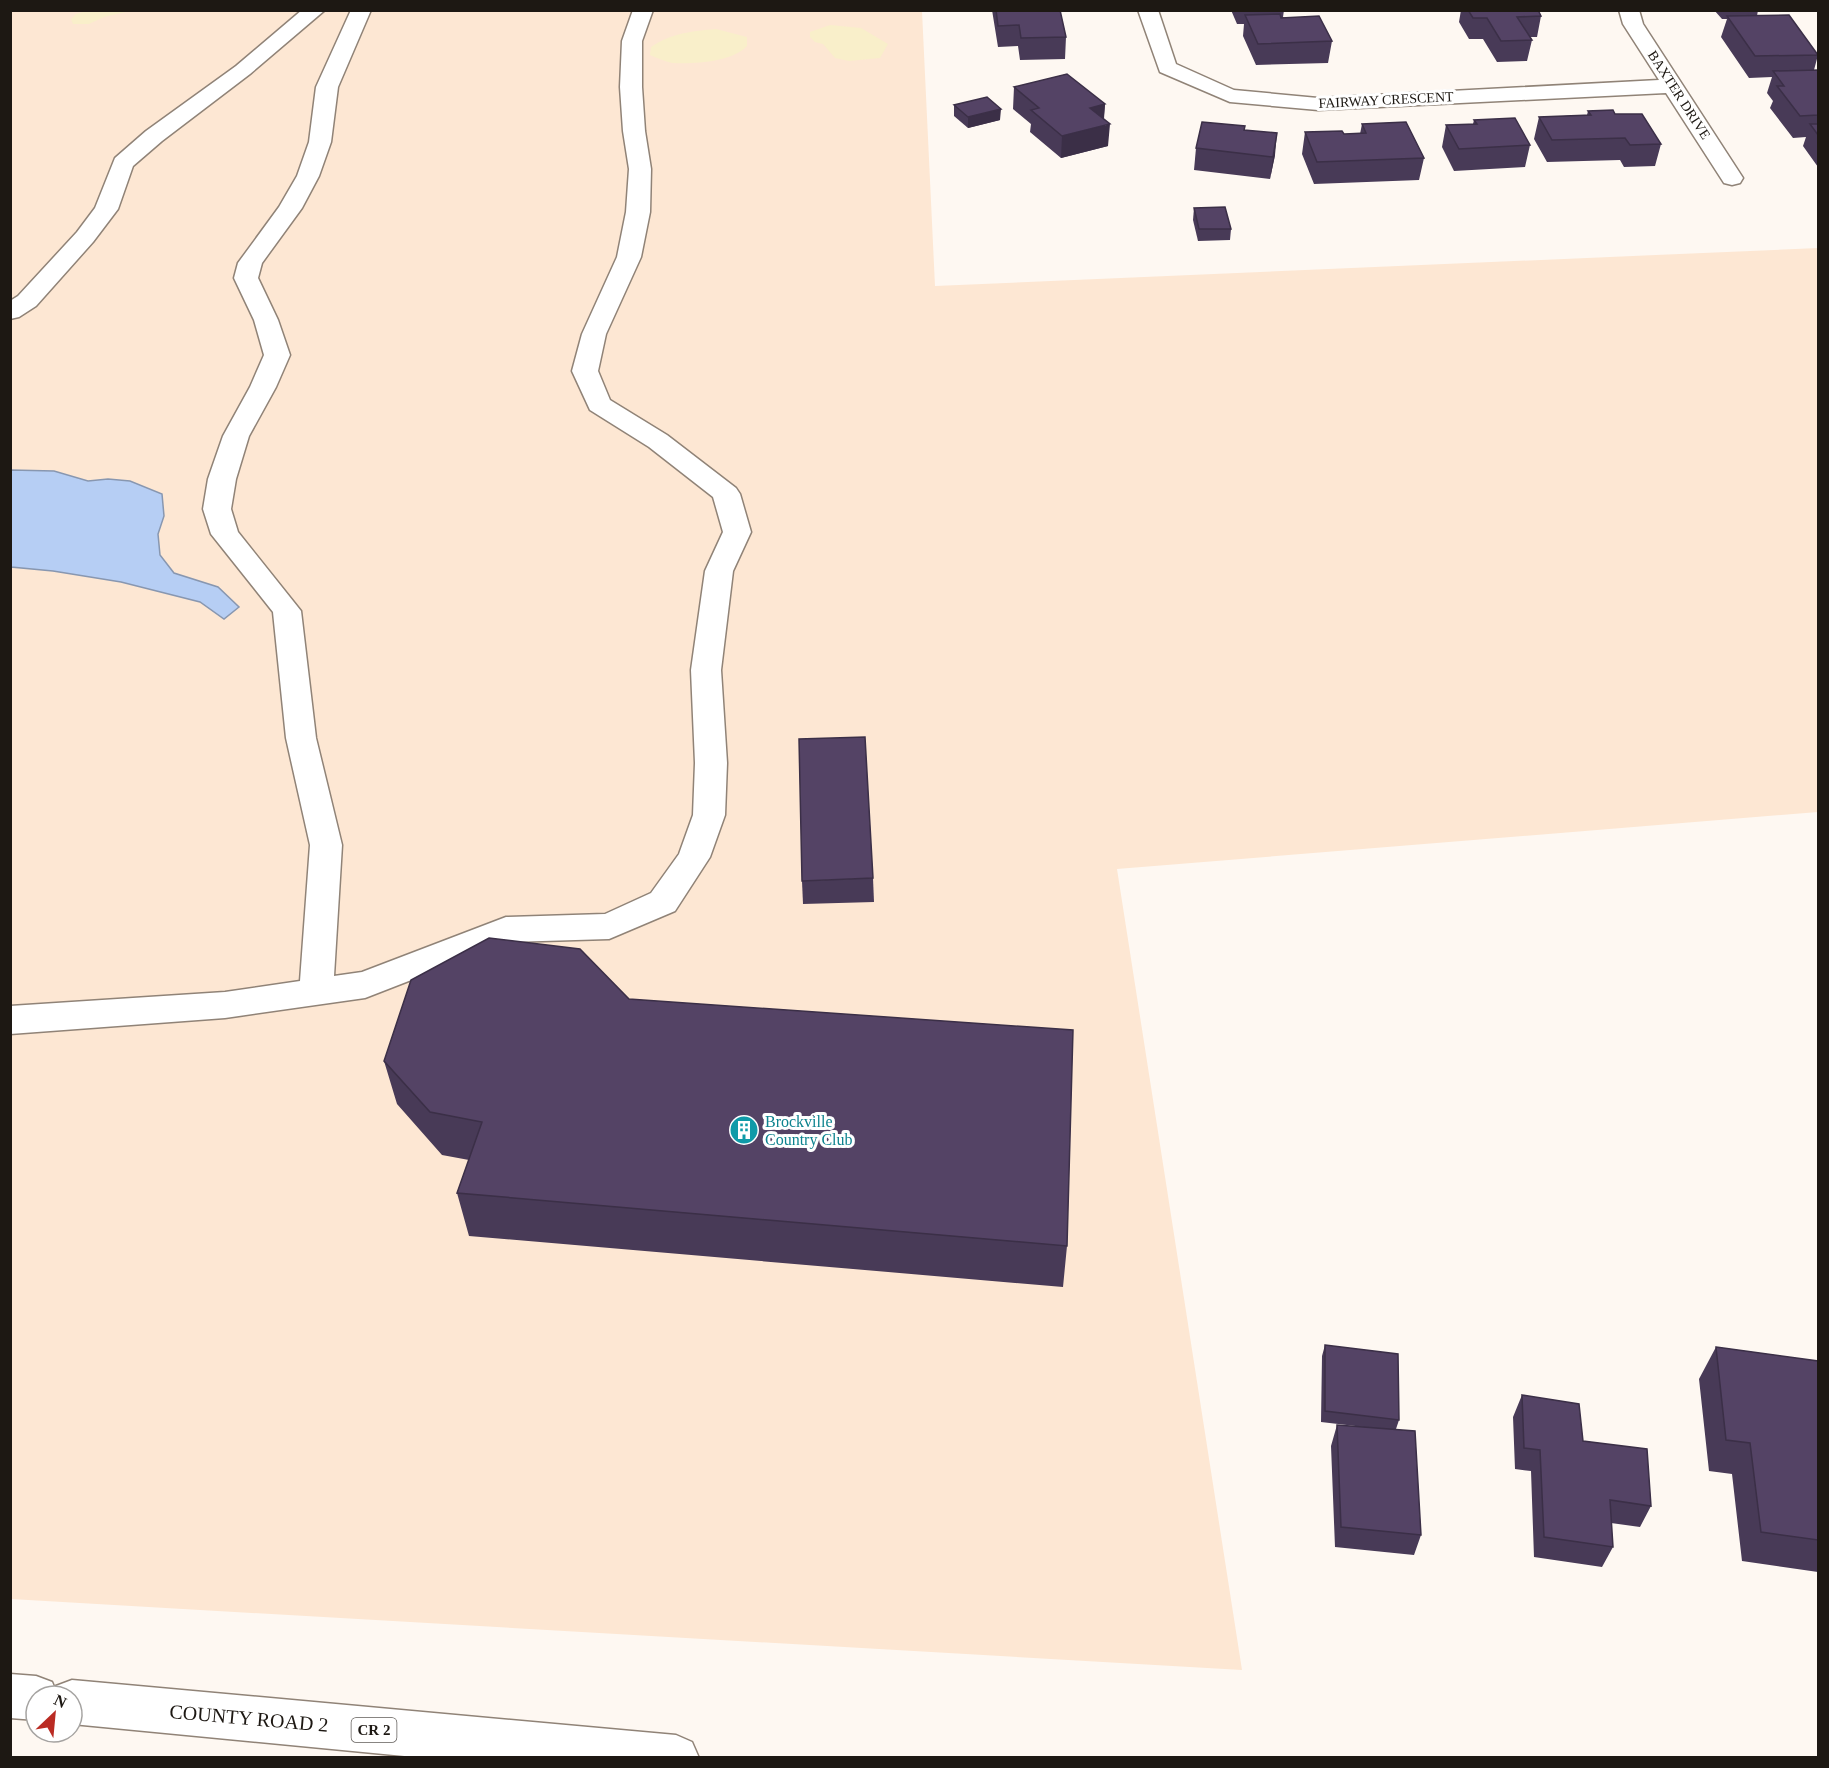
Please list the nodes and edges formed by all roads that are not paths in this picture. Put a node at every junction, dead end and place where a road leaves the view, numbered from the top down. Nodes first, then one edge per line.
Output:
1 (315, 10) edge
2 (361, 10) edge
3 (643, 10) edge
4 (1148, 10) edge
5 (1629, 10) edge
6 (1672, 86) junction
7 (1732, 178) dead end
8 (10, 312) edge
9 (316, 992) junction
10 (10, 1020) edge
11 (84, 1703) edge
12 (676, 1758) edge

1 - 8 street
2 - 9 street
3 - 9 street
4 - 6 street, FAIRWAY CRESCENT
5 - 6 street, BAXTER DRIVE
6 - 7 street, BAXTER DRIVE
9 - 10 street
11 - 12 street, COUNTY ROAD 2 / CR 2

